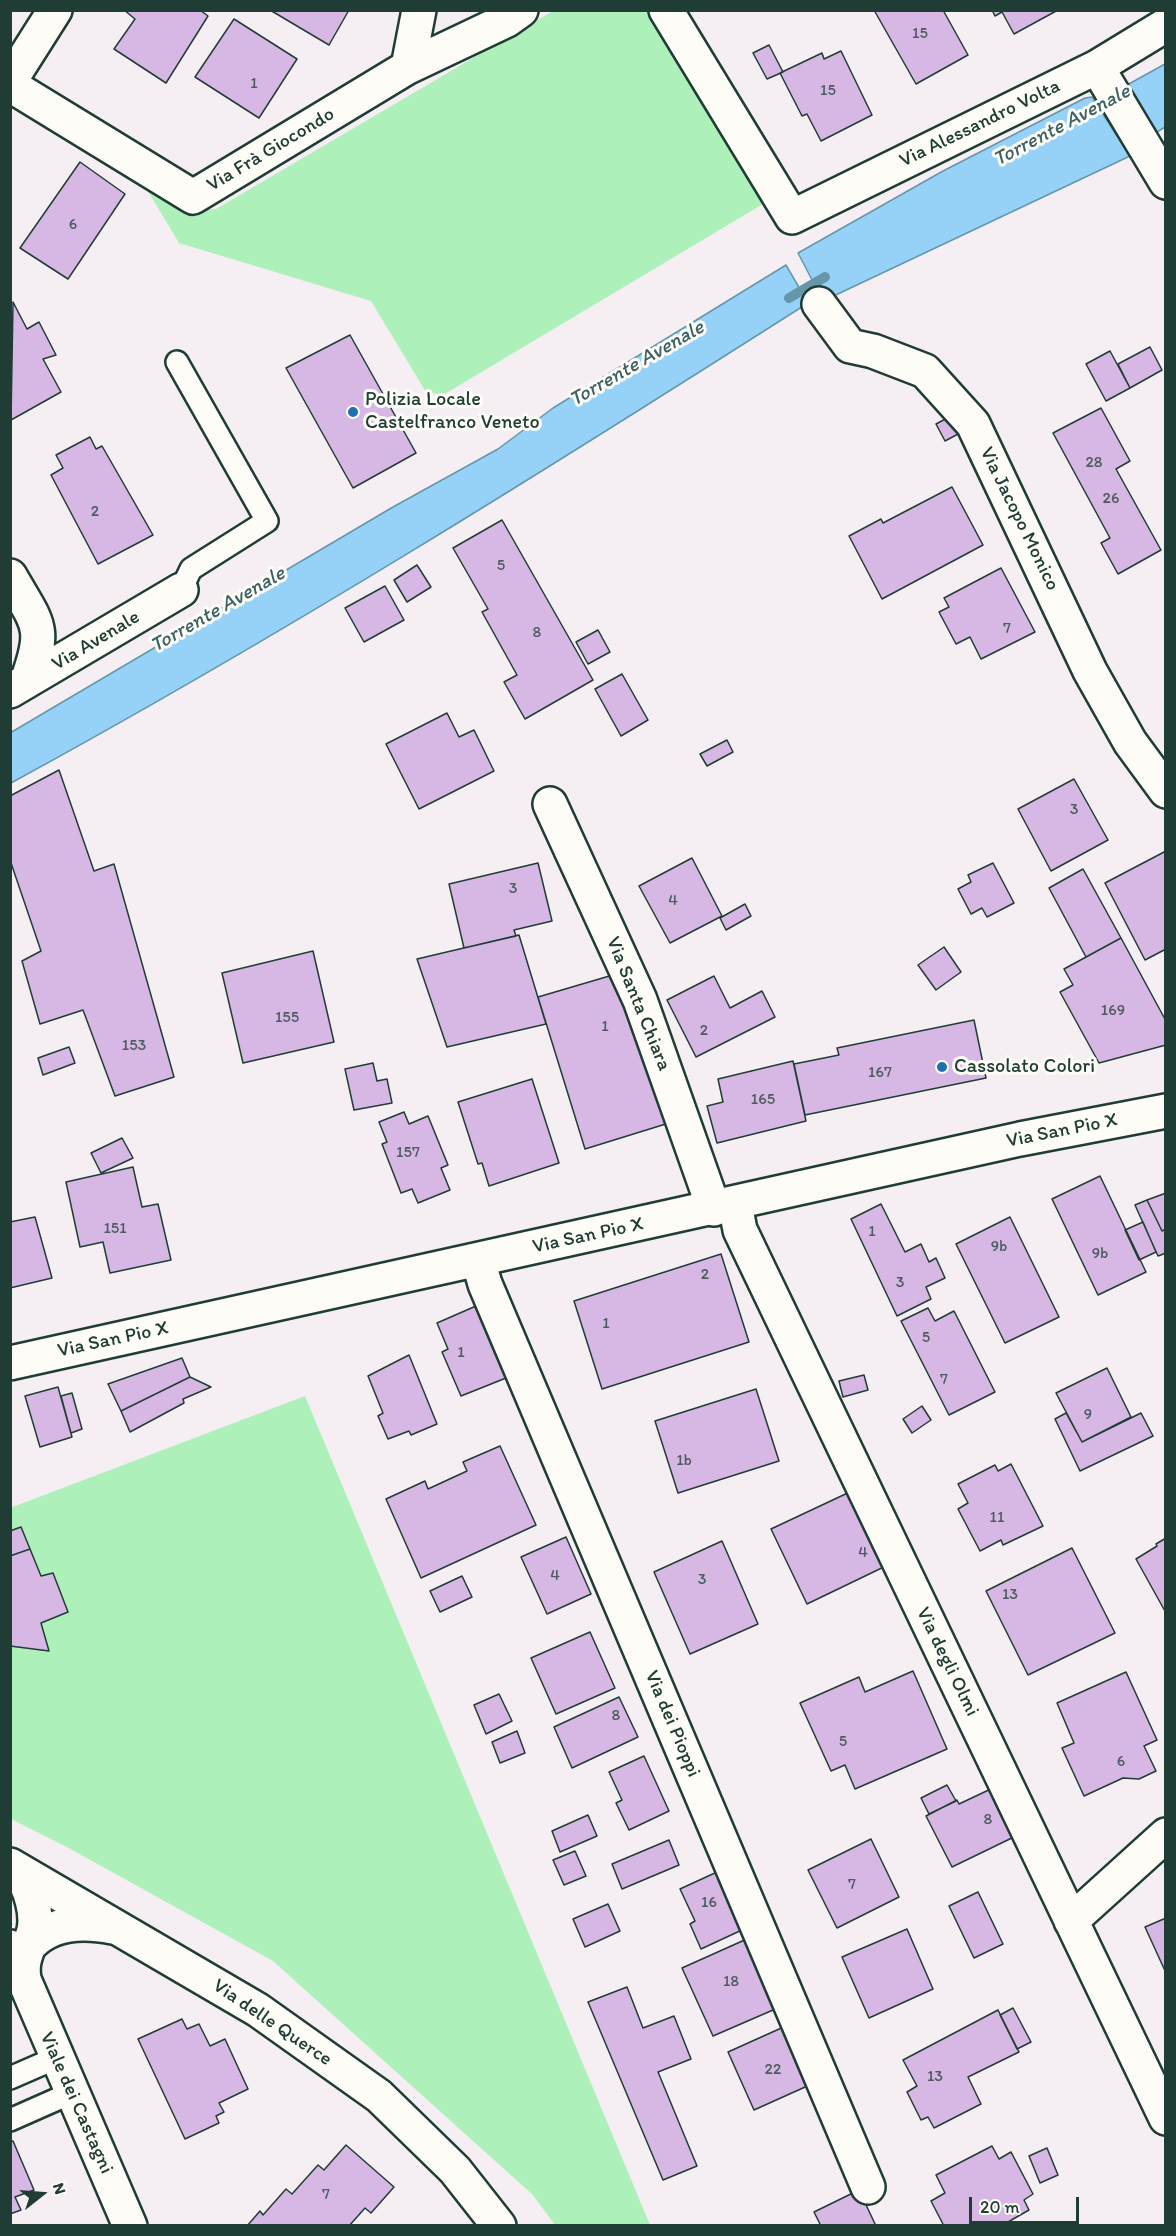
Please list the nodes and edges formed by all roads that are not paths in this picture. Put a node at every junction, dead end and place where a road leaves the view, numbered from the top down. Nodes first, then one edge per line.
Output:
1 (55, 10) edge
2 (419, 10) edge
3 (521, 10) edge
4 (666, 10) edge
5 (1152, 10) edge
6 (1166, 24) edge
7 (408, 67) junction
8 (1104, 80) junction
9 (10, 83) edge
10 (1166, 182) edge
11 (819, 304) dead end
12 (177, 362) dead end
13 (10, 576) edge
14 (180, 590) joint
15 (19, 686) edge
16 (1166, 791) edge
17 (550, 804) dead end
18 (1166, 1111) edge
19 (725, 1206) junction
20 (478, 1260) junction
21 (10, 1363) edge
22 (1166, 1836) edge
23 (14, 1867) edge
24 (1071, 1921) junction
25 (121, 1929) junction
26 (19, 1961) edge
27 (56, 2058) junction
28 (10, 2078) edge
29 (71, 2093) junction
30 (1166, 2118) edge
31 (10, 2120) edge
32 (868, 2187) dead end
33 (130, 2226) edge
34 (499, 2226) edge

1 - 9 street
2 - 7 street
3 - 7 street, Via Frà Giocondo
4 - 8 street, Via Alessandro Volta
5 - 6 street, Via Alessandro Volta
6 - 8 street, Via Alessandro Volta
7 - 9 street, Via Frà Giocondo
8 - 10 street
11 - 16 street, Via Jacopo Monico
12 - 14 lane
13 - 15 street
14 - 15 street, Via Avenale
17 - 19 street, Via Santa Chiara
18 - 19 street, Via San Pio X
19 - 20 street, Via San Pio X
19 - 24 street, Via degli Olmi
20 - 21 street, Via San Pio X
20 - 32 street, Via dei Pioppi
22 - 24 street
23 - 25 street, Via delle Querce
23 - 26 street
24 - 30 street, Via degli Olmi
25 - 26 street
25 - 34 street, Via delle Querce
26 - 27 street, Viale dei Castagni
27 - 28 lane
27 - 29 street, Viale dei Castagni
29 - 31 lane
29 - 33 street, Viale dei Castagni

